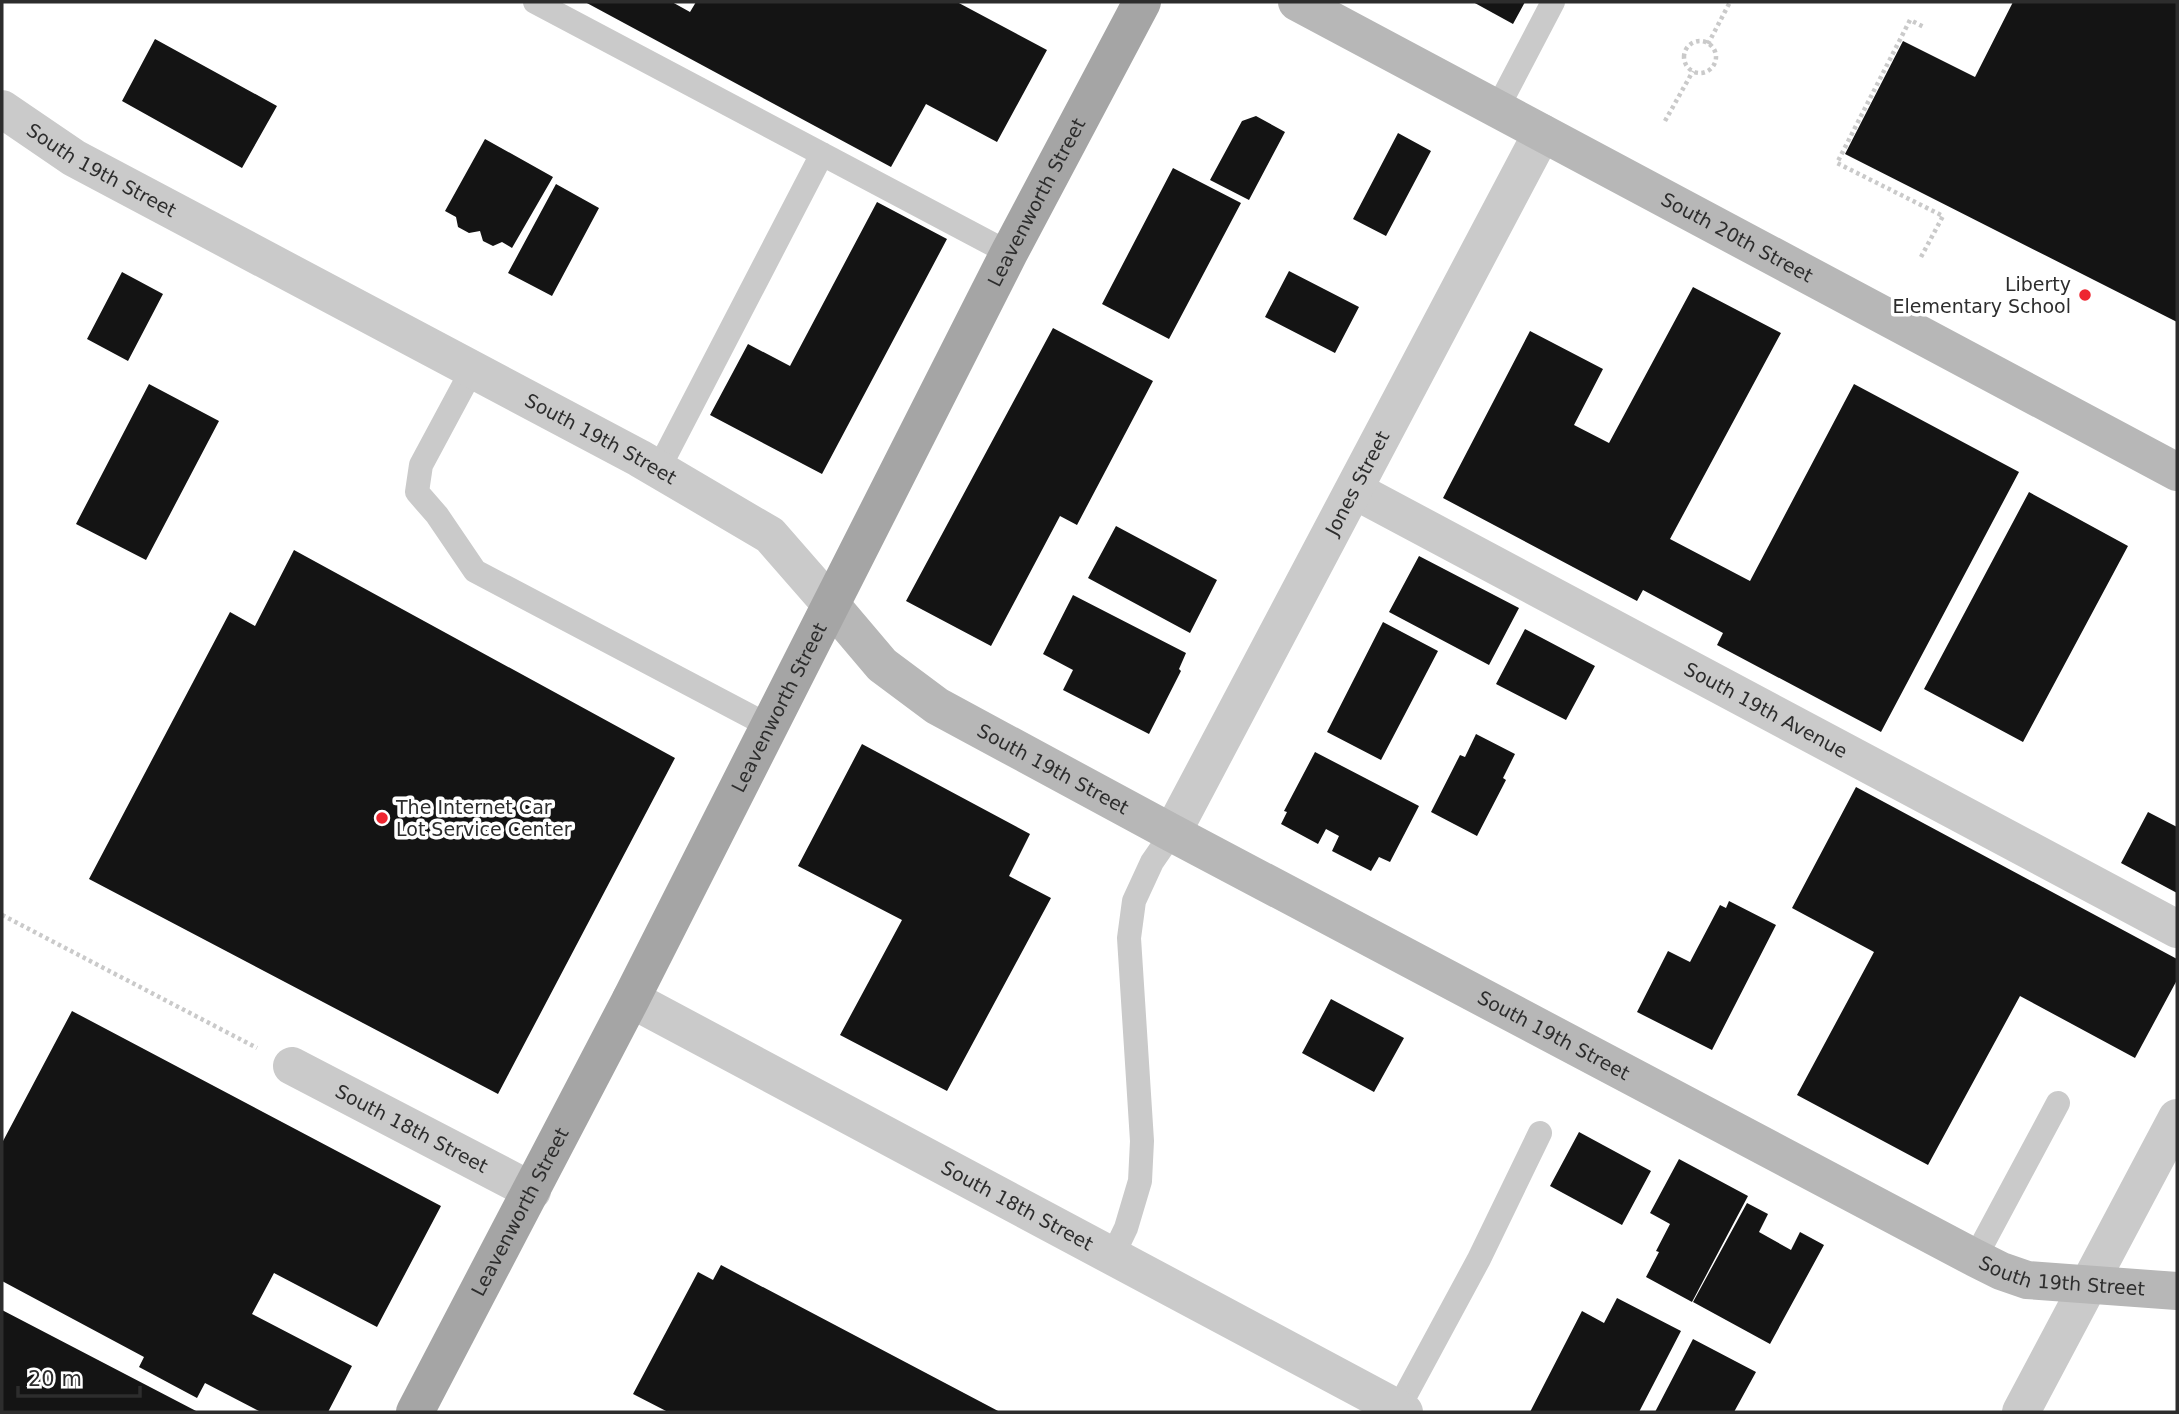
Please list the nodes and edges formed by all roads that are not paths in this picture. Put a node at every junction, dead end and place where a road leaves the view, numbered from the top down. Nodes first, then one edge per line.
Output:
1 (535, 2) edge
2 (1142, 2) edge
3 (1297, 2) edge
4 (1553, 2) edge
5 (2, 109) edge
6 (1497, 109) junction
7 (1542, 133) junction
8 (822, 154) junction
9 (1009, 253) junction
10 (472, 370) junction
11 (658, 470) junction
12 (2177, 472) edge
13 (1354, 490) junction
14 (832, 606) junction
15 (771, 727) junction
16 (1172, 833) junction
17 (2177, 929) edge
18 (631, 999) junction
19 (292, 1066) road end
20 (2058, 1103) dead end
21 (2177, 1118) edge
22 (1540, 1133) dead end
23 (531, 1191) junction
24 (1112, 1257) junction
25 (1975, 1258) junction
26 (2089, 1284) junction
27 (2177, 1291) edge
28 (1401, 1411) edge
29 (415, 1412) edge
30 (2021, 1412) edge

1 - 8 lane
2 - 9 main road, Leavenworth Street
3 - 6 main road, South 20th Street
4 - 6 lane
5 - 10 street, South 19th Street
6 - 7 main road, South 20th Street
7 - 12 main road, South 20th Street
7 - 13 street, Jones Street
8 - 9 lane
8 - 11 lane
9 - 14 main road, Leavenworth Street
10 - 11 street, South 19th Street
10 - 15 lane
11 - 14 street, South 19th Street
13 - 16 street, Jones Street
13 - 17 street, South 19th Avenue
14 - 15 main road, Leavenworth Street
14 - 16 main road, South 19th Street
15 - 18 main road, Leavenworth Street
16 - 24 lane
16 - 25 main road, South 19th Street
18 - 23 main road, Leavenworth Street
18 - 24 street, South 18th Street
19 - 23 street, South 18th Street
20 - 25 lane
21 - 26 street
22 - 28 lane
23 - 29 main road, Leavenworth Street
24 - 28 street, South 18th Street
25 - 26 main road, South 19th Street
26 - 27 main road, South 19th Street
26 - 30 street

